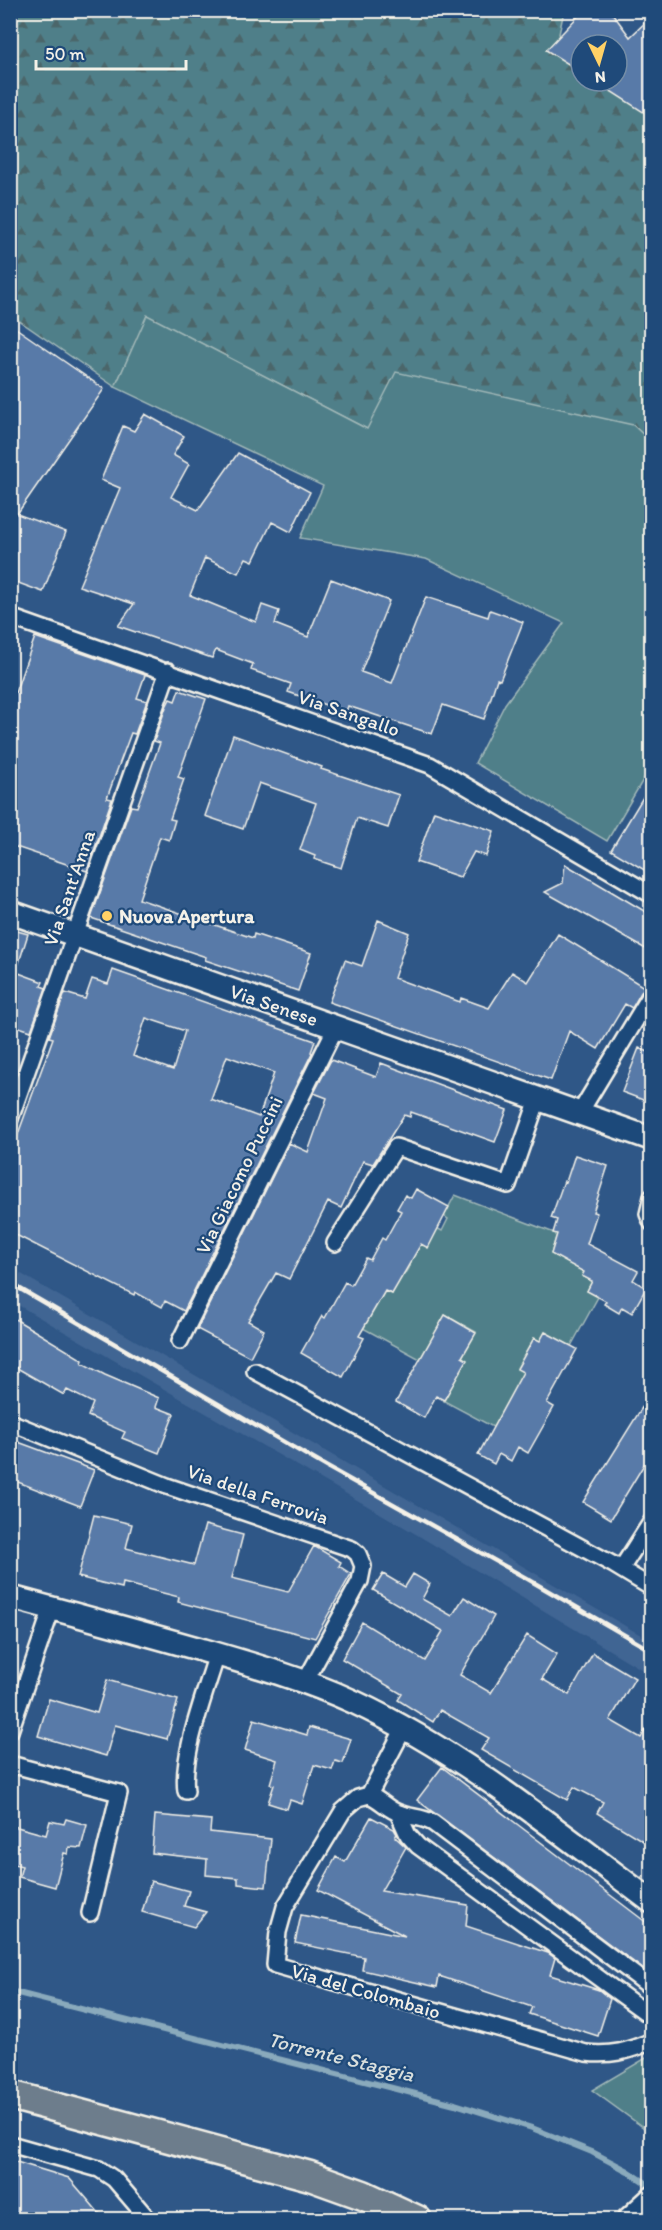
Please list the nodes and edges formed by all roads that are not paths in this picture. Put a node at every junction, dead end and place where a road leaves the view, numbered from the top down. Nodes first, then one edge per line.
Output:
1 (10, 617) edge
2 (168, 671) junction
3 (651, 895) edge
4 (10, 912) edge
5 (75, 935) junction
6 (651, 993) edge
7 (336, 1027) junction
8 (538, 1099) junction
9 (579, 1114) junction
10 (10, 1119) edge
11 (651, 1139) edge
12 (651, 1197) edge
13 (651, 1223) edge
14 (335, 1244) dead end
15 (180, 1341) dead end
16 (255, 1371) dead end
17 (10, 1422) edge
18 (651, 1521) edge
19 (621, 1569) junction
20 (651, 1588) edge
21 (10, 1597) edge
22 (52, 1608) junction
23 (217, 1654) junction
24 (305, 1682) junction
25 (404, 1728) junction
26 (10, 1731) edge
27 (10, 1764) edge
28 (186, 1791) dead end
29 (369, 1795) junction
30 (398, 1813) junction
31 (651, 1902) edge
32 (90, 1913) dead end
33 (651, 1988) edge
34 (651, 2017) edge
35 (651, 2041) edge
36 (10, 2095) edge
37 (10, 2144) edge
38 (651, 2198) edge
39 (394, 2213) edge
40 (149, 2220) edge
41 (417, 2220) edge
42 (628, 2220) edge

1 - 2 street, Via Sangallo
2 - 3 street, Via Sangallo
2 - 5 street, Via Sant'Anna
4 - 5 main road, Via Senese
5 - 7 main road, Via Senese
5 - 10 street, Via Sant'Anna
6 - 9 street
7 - 8 main road, Via Senese
7 - 15 street, Via Giacomo Puccini
8 - 9 main road, Via Senese
8 - 14 street
9 - 11 main road, Via Senese
12 - 13 street
16 - 19 street
17 - 24 street, Via della Ferrovia
18 - 19 street
19 - 20 street
21 - 22 main road
22 - 23 main road
22 - 26 street
23 - 24 main road
23 - 28 street
24 - 25 main road
25 - 29 street
25 - 31 main road
27 - 32 street
29 - 30 street
29 - 35 street, Via del Colombaio
30 - 33 street
30 - 34 street
36 - 39 highway
37 - 40 street
38 - 42 main road
39 - 41 highway

